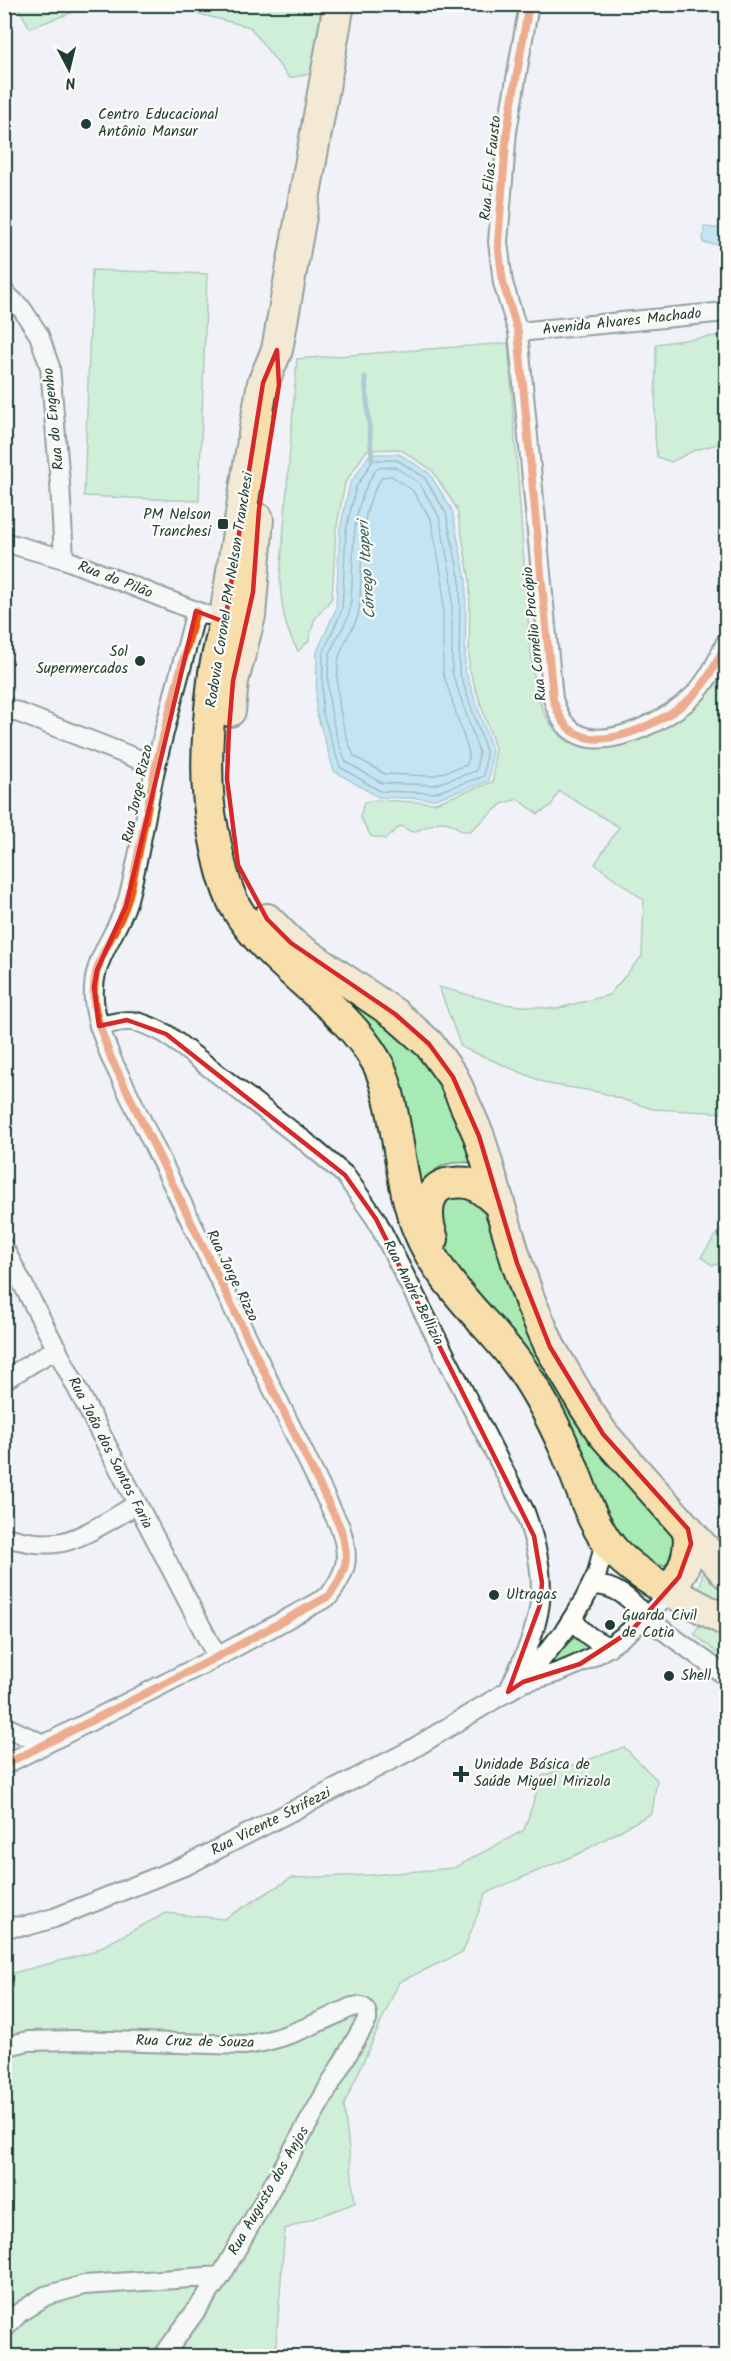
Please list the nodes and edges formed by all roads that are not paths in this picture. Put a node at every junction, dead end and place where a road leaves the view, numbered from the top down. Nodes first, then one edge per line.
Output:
1 (339, 4) edge
2 (529, 4) edge
3 (4, 292) edge
4 (726, 312) edge
5 (518, 332) junction
6 (277, 350) junction
7 (4, 542) edge
8 (64, 559) junction
9 (196, 611) junction
10 (225, 622) junction
11 (726, 642) edge
12 (4, 707) edge
13 (156, 766) junction
14 (99, 1026) junction
15 (498, 1203) junction
16 (4, 1248) edge
17 (451, 1283) junction
18 (57, 1348) junction
19 (4, 1380) edge
20 (136, 1505) junction
21 (688, 1529) junction
22 (4, 1537) edge
23 (605, 1540) junction
24 (726, 1573) edge
25 (593, 1585) junction
26 (670, 1592) junction
27 (645, 1617) junction
28 (573, 1618) junction
29 (726, 1621) edge
30 (609, 1647) junction
31 (217, 1657) junction
32 (726, 1676) edge
33 (524, 1682) junction
34 (508, 1692) junction
35 (4, 1726) edge
36 (43, 1744) junction
37 (4, 1765) edge
38 (4, 1927) edge
39 (367, 2020) joint
40 (4, 2047) edge
41 (221, 2276) junction
42 (4, 2329) edge
43 (163, 2356) edge

1 - 6 highway, Rodovia Coronel PM Nelson Tranchesi
2 - 5 street, Rua Elias Fausto
3 - 8 street, Rua do Engenho
4 - 5 street, Avenida Alvares Machado
5 - 11 street, Rua Cornélio Procópio
6 - 10 highway, Rodovia Coronel PM Nelson Tranchesi
6 - 15 highway, Rodovia Coronel PM Nelson Tranchesi
7 - 8 street, Rua do Pilão
8 - 9 street, Rua do Pilão
9 - 10 street, Rua do Pilão
9 - 13 street, Rua Jorge Rizzo
10 - 17 highway, Rodovia Coronel PM Nelson Tranchesi
12 - 13 street
13 - 14 street, Rua Jorge Rizzo
14 - 31 street, Rua Jorge Rizzo
14 - 34 street, Rua André Bellizia
15 - 17 highway
15 - 21 highway, Rodovia Coronel PM Nelson Tranchesi
16 - 18 street, Rua João dos Santos Faria
17 - 23 highway, Rodovia Coronel PM Nelson Tranchesi
18 - 19 street
18 - 20 street, Rua João dos Santos Faria
20 - 22 street
20 - 31 street, Rua João dos Santos Faria
21 - 24 highway, Rodovia Coronel PM Nelson Tranchesi
21 - 26 highway
23 - 25 street, Rua Vicente Strifezzi
23 - 26 highway, Rodovia Coronel PM Nelson Tranchesi
25 - 27 street
25 - 28 street, Rua Vicente Strifezzi
26 - 27 street, Rua Vicente Strifezzi
26 - 29 highway, Rodovia Coronel PM Nelson Tranchesi
27 - 30 street, Rua Vicente Strifezzi
27 - 32 street
28 - 30 street
28 - 33 street, Rua Vicente Strifezzi
30 - 33 street, Rua Vicente Strifezzi
31 - 36 street, Rua Jorge Rizzo
33 - 34 street, Rua Vicente Strifezzi
34 - 38 street, Rua Vicente Strifezzi
35 - 36 street
36 - 37 street, Rua Jorge Rizzo
39 - 40 street, Rua Cruz de Souza
39 - 41 street, Rua Augusto dos Anjos
41 - 42 street
41 - 43 street, Rua Augusto dos Anjos

